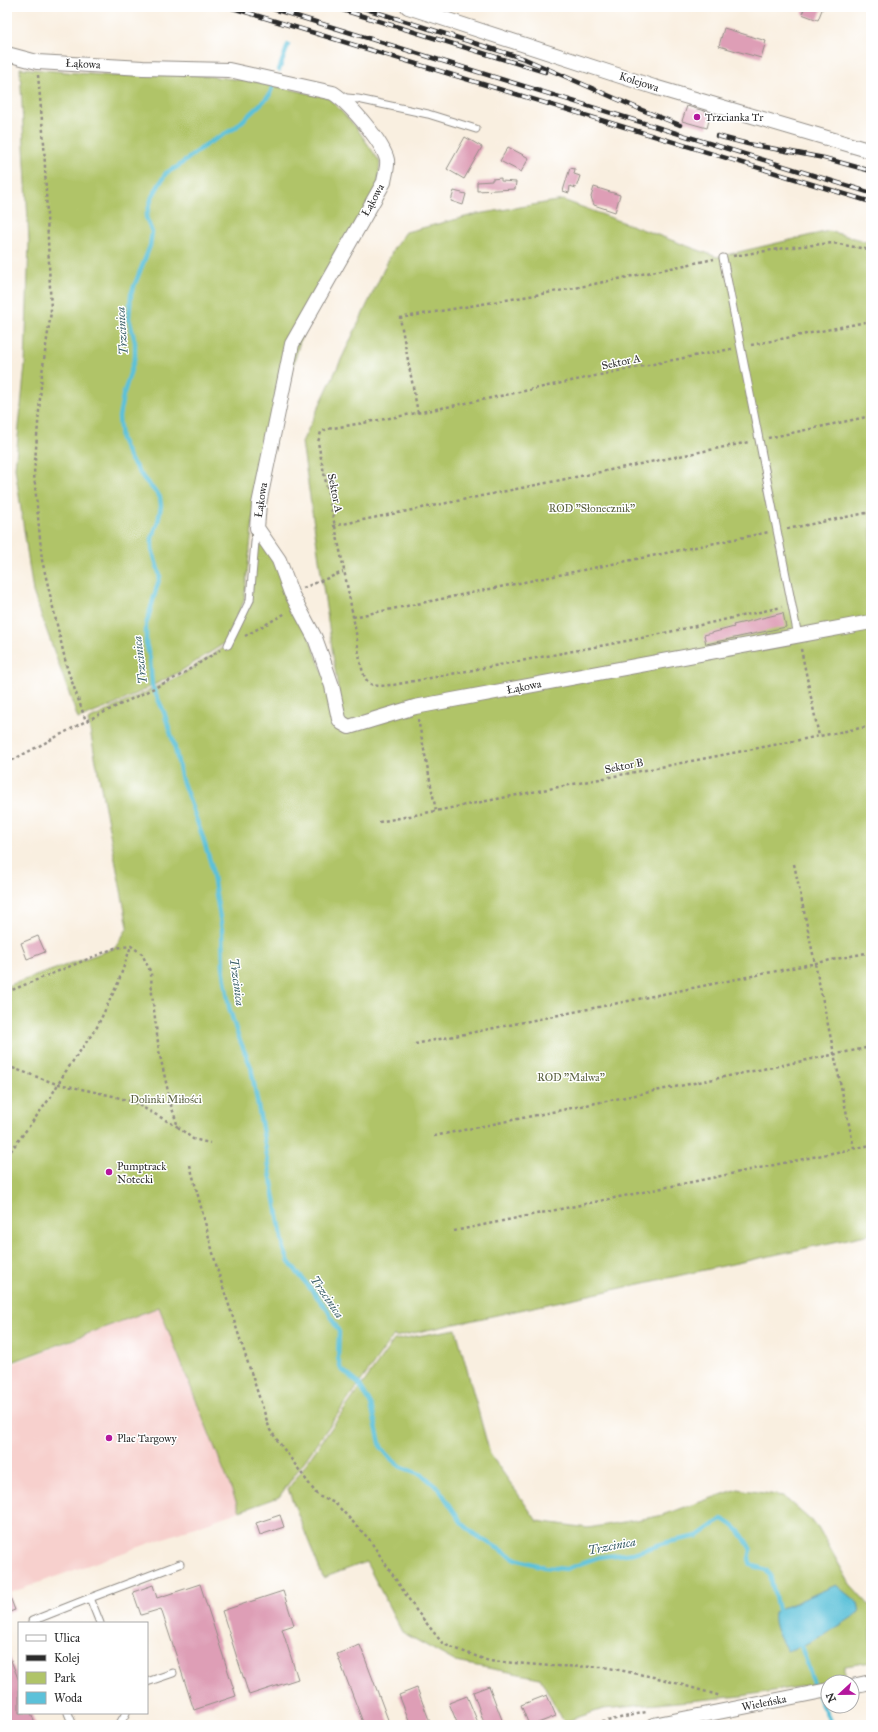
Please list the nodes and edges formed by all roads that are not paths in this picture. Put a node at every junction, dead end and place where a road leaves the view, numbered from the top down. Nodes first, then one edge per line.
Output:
1 (408, 7) edge
2 (7, 54) edge
3 (342, 99) junction
4 (476, 129) dead end
5 (871, 151) edge
6 (723, 258) road end
7 (256, 528) junction
8 (871, 622) edge
9 (798, 636) junction
10 (228, 645) road end
11 (180, 1564) dead end
12 (90, 1598) junction
13 (32, 1622) edge
14 (100, 1622) edge
15 (173, 1673) dead end
16 (148, 1682) edge
17 (871, 1682) edge
18 (860, 1684) edge
19 (820, 1692) edge
20 (68, 1714) edge
21 (125, 1714) edge
22 (73, 1725) edge
23 (119, 1725) edge
24 (653, 1725) edge

1 - 5 street, Kolejowa
2 - 3 street, Łąkowa
3 - 4 lane
3 - 7 street, Łąkowa
6 - 9 lane
7 - 9 street, Łąkowa
7 - 10 lane
8 - 9 street, Łąkowa
11 - 12 lane
12 - 13 lane
12 - 14 lane
15 - 16 lane
17 - 18 street
19 - 24 street, Wieleńska
20 - 22 lane
21 - 23 lane

